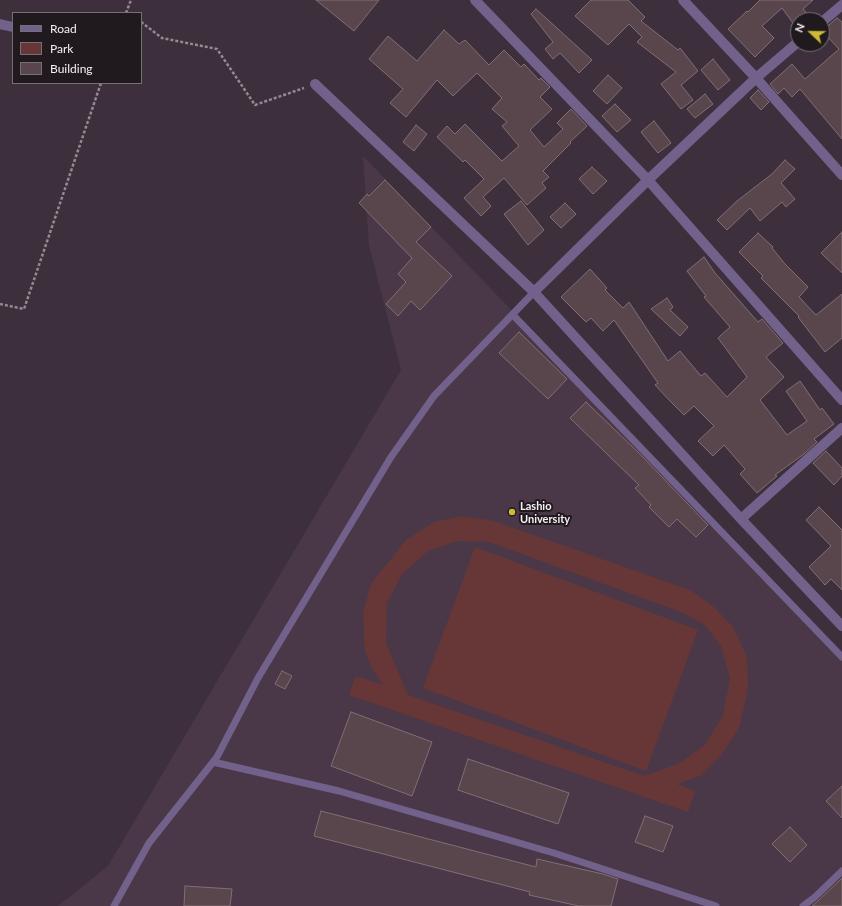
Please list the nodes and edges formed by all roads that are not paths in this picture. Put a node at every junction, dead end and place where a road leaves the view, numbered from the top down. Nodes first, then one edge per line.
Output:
1 (475, 0) edge
2 (683, 0) edge
3 (842, 5) edge
4 (830, 15) edge
5 (0, 24) edge
6 (12, 27) edge
7 (790, 49) edge
8 (756, 78) junction
9 (315, 84) road end
10 (842, 175) edge
11 (648, 180) junction
12 (534, 292) junction
13 (513, 315) junction
14 (842, 400) edge
15 (842, 428) edge
16 (741, 518) junction
17 (842, 626) edge
18 (842, 657) edge
19 (213, 762) junction
20 (842, 871) edge
21 (114, 906) edge
22 (716, 906) edge
23 (803, 906) edge

1 - 11 street
2 - 8 street
3 - 4 street
5 - 6 street
7 - 8 street
8 - 10 street
8 - 11 street
9 - 12 street
11 - 12 street
11 - 14 street
12 - 13 lane
12 - 16 street
13 - 18 lane
13 - 19 lane
15 - 16 street
16 - 17 street
19 - 21 lane
19 - 22 lane
20 - 23 lane

